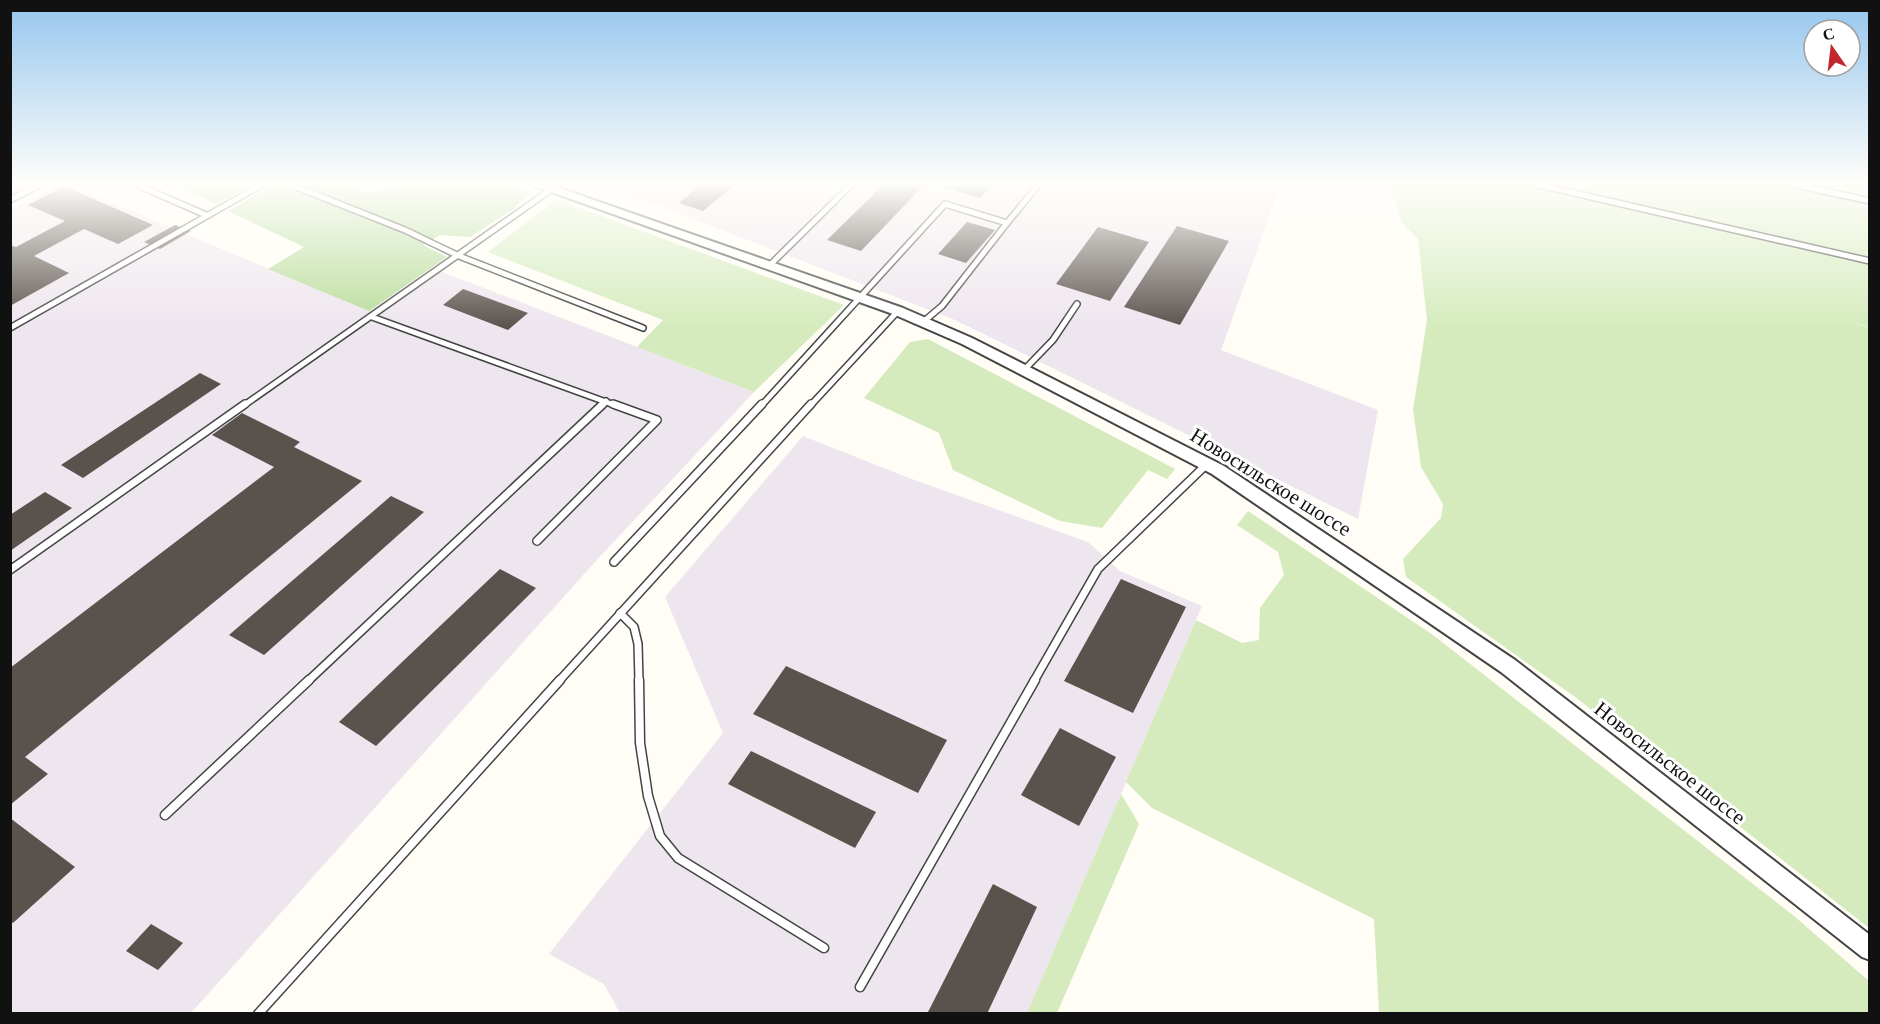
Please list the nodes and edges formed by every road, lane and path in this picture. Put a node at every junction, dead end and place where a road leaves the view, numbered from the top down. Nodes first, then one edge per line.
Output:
1 (177, 232) edge
2 (409, 232) edge
3 (493, 232) edge
4 (676, 232) edge
5 (804, 232) edge
6 (920, 232) edge
7 (1000, 232) edge
8 (1742, 232) edge
9 (459, 256) junction
10 (1869, 261) edge
11 (769, 266) junction
12 (860, 297) junction
13 (1077, 303) dead end
14 (898, 311) junction
15 (372, 317) junction
16 (923, 322) junction
17 (643, 327) dead end
18 (10, 328) edge
19 (1024, 370) junction
20 (606, 400) junction
21 (1207, 464) junction
22 (537, 541) dead end
23 (615, 562) dead end
24 (10, 570) edge
25 (620, 613) junction
26 (165, 815) dead end
27 (824, 948) dead end
28 (1869, 949) edge
29 (860, 987) dead end
30 (258, 1014) edge

1 - 18 lane
2 - 9 lane
3 - 9 lane
4 - 11 street, Новосильское шоссе
5 - 11 lane
6 - 12 lane
7 - 16 lane
8 - 10 lane
9 - 15 lane
9 - 17 lane
11 - 12 street, Новосильское шоссе
12 - 14 street, Новосильское шоссе
12 - 23 lane
13 - 19 lane
14 - 16 street, Новосильское шоссе
14 - 25 lane
15 - 20 lane
15 - 24 lane
16 - 19 street, Новосильское шоссе
19 - 21 street, Новосильское шоссе
20 - 22 lane
20 - 26 lane
21 - 28 street, Новосильское шоссе
21 - 29 lane
25 - 27 lane
25 - 30 lane

